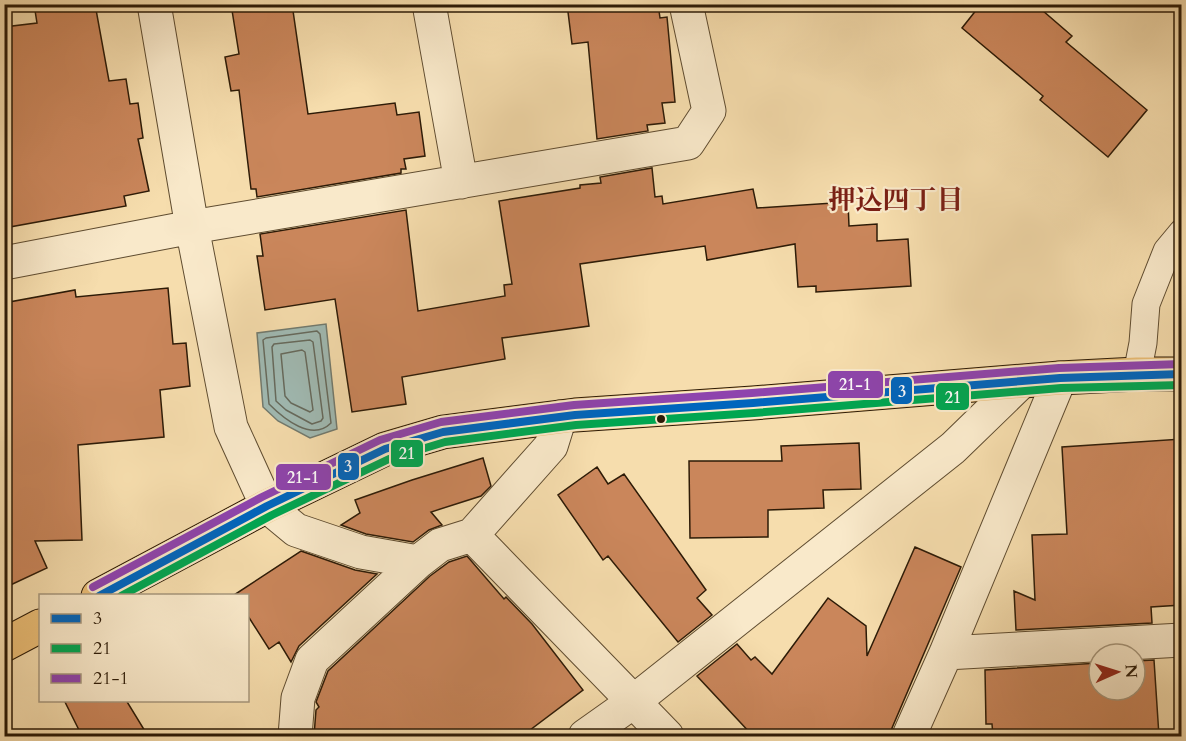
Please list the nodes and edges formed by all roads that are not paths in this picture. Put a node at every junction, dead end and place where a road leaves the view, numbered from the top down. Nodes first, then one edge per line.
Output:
1 (154, 4) edge
2 (429, 4) edge
3 (686, 4) edge
4 (461, 182) junction
5 (192, 227) junction
6 (1182, 233) edge
7 (4, 264) edge
8 (1137, 374) junction
9 (1182, 374) edge
10 (1060, 378) junction
11 (1021, 382) junction
12 (560, 417) junction
13 (267, 506) junction
14 (472, 535) junction
15 (418, 562) junction
16 (102, 594) edge
17 (39, 627) edge
18 (1182, 640) edge
19 (4, 645) edge
20 (946, 653) junction
21 (633, 702) junction
22 (295, 736) edge
23 (585, 736) edge
24 (667, 736) edge
25 (909, 736) edge

1 - 5 street
2 - 4 street
3 - 4 street
4 - 5 street
5 - 7 street
5 - 13 street
6 - 8 lane
8 - 9 main road
8 - 10 main road
10 - 11 main road
10 - 20 street
11 - 12 main road
11 - 21 street
12 - 13 main road
12 - 14 street
13 - 15 street
13 - 16 main road
14 - 15 street
14 - 21 street
15 - 22 street
17 - 19 main road
18 - 20 street
20 - 25 street
21 - 23 street
21 - 24 street

